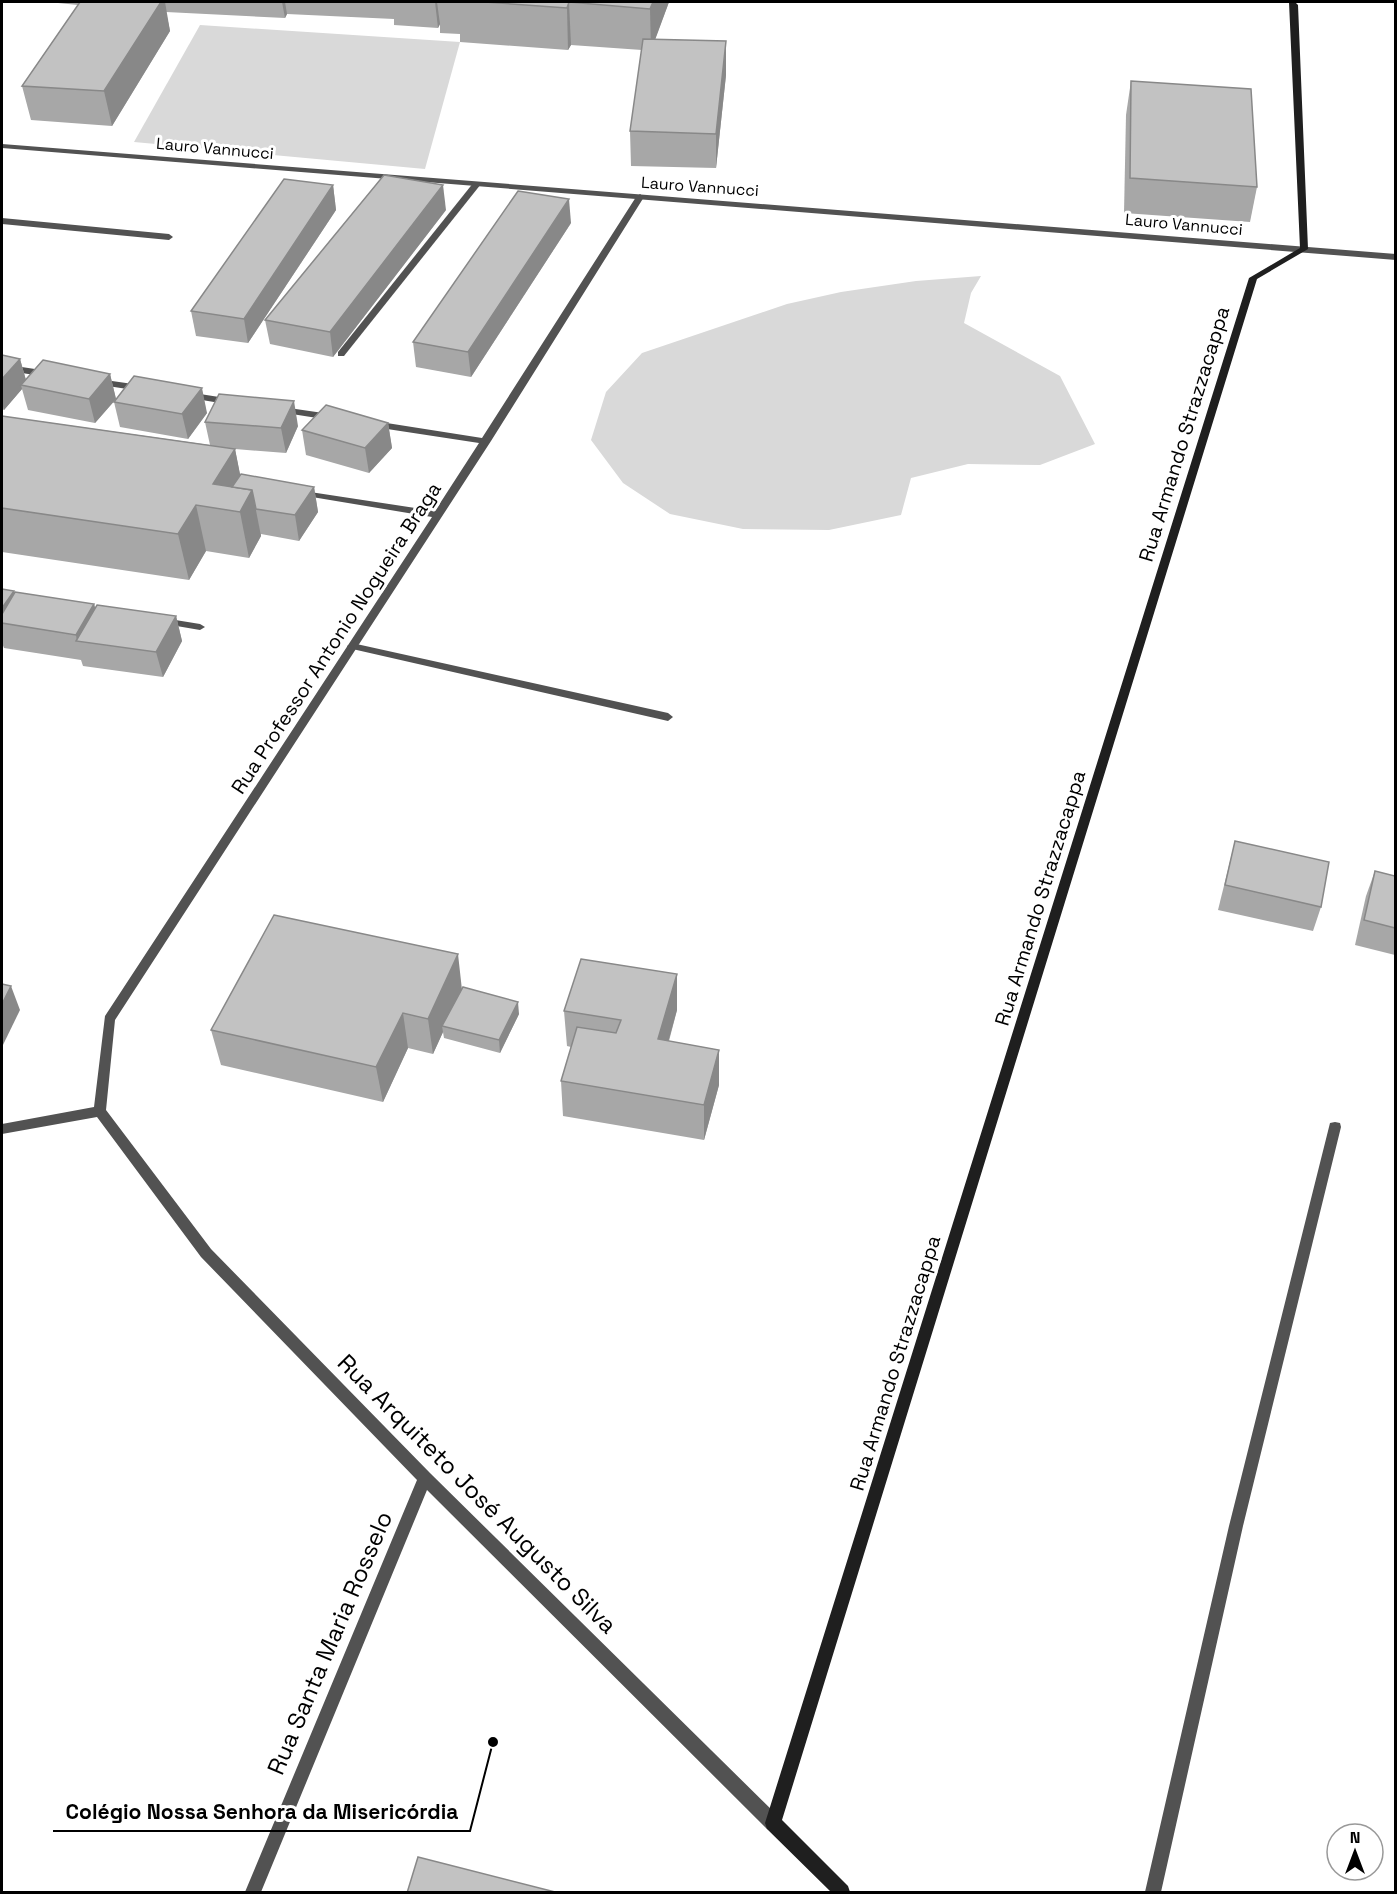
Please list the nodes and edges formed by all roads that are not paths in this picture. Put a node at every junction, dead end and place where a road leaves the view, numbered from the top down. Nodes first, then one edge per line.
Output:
1 (1292, 2) edge
2 (2, 146) edge
3 (477, 184) junction
4 (640, 197) junction
5 (2, 221) edge
6 (169, 237) dead end
7 (1304, 249) junction
8 (1395, 257) edge
9 (341, 354) dead end
10 (2, 367) edge
11 (60, 376) edge
12 (84, 380) edge
13 (155, 390) edge
14 (178, 394) edge
15 (238, 403) edge
16 (273, 409) edge
17 (344, 420) edge
18 (368, 423) edge
19 (486, 441) junction
20 (285, 490) edge
21 (438, 515) junction
22 (153, 619) edge
23 (200, 627) dead end
24 (352, 646) junction
25 (668, 717) dead end
26 (100, 1111) junction
27 (1335, 1127) dead end
28 (2, 1129) edge
29 (425, 1478) junction
30 (773, 1823) junction
31 (253, 1893) edge
32 (842, 1893) edge
33 (1153, 1893) edge

1 - 7 main road
2 - 3 street, Lauro Vannucci
3 - 4 street, Lauro Vannucci
3 - 9 street
4 - 7 street, Lauro Vannucci
4 - 19 street, Rua Professor Antonio Nogueira Braga
5 - 6 street
7 - 8 street, Lauro Vannucci
7 - 30 main road, Rua Armando Strazzacappa
10 - 11 street
12 - 13 street
14 - 15 street
16 - 17 street
18 - 19 street
19 - 21 street, Rua Professor Antonio Nogueira Braga
20 - 21 street
21 - 24 street, Rua Professor Antonio Nogueira Braga
22 - 23 street
24 - 25 street
24 - 26 street, Rua Professor Antonio Nogueira Braga
26 - 28 street
26 - 29 street, Rua Arquiteto José Augusto Silva
27 - 33 street
29 - 30 street, Rua Arquiteto José Augusto Silva
29 - 31 street, Rua Santa Maria Rosselo
30 - 32 main road, Rua Arquiteto José Augusto Silva

